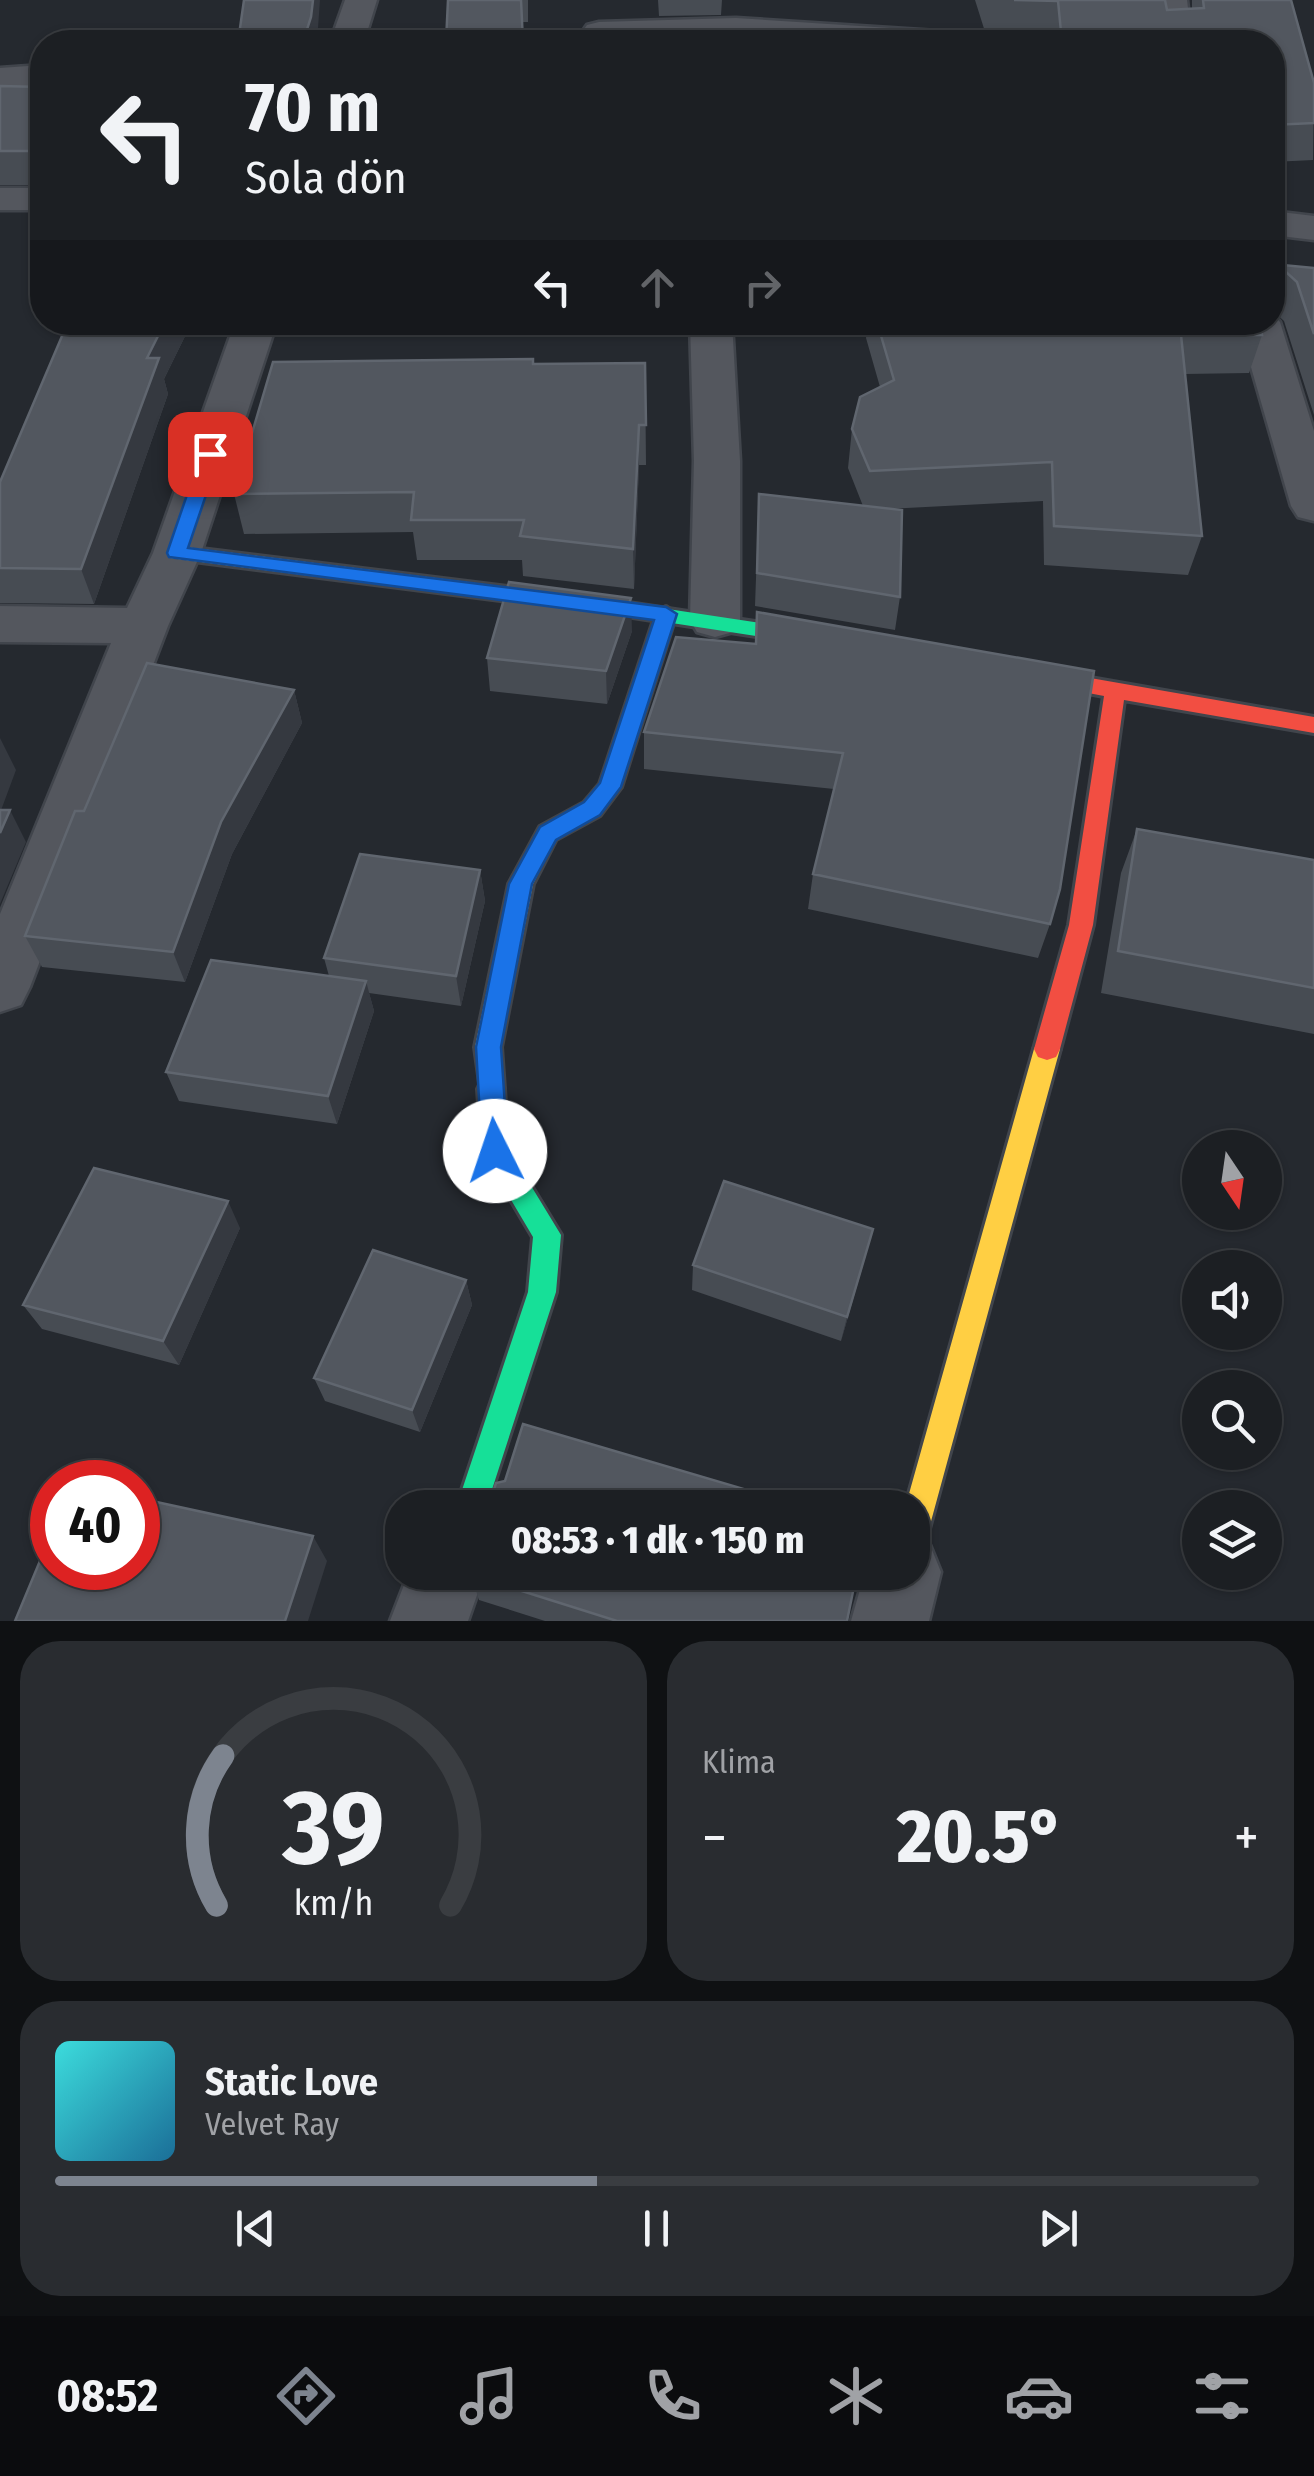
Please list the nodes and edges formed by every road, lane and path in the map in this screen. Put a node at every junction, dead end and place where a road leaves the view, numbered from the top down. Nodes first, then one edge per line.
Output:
1 (362, 0) edge
2 (1171, 0) edge
3 (740, 14) edge
4 (351, 30) edge
5 (615, 30) edge
6 (862, 30) edge
7 (1173, 30) edge
8 (30, 76) edge
9 (0, 78) edge
10 (30, 198) edge
11 (0, 199) edge
12 (1285, 225) edge
13 (1314, 228) edge
14 (251, 335) edge
15 (712, 335) edge
16 (1263, 335) edge
17 (1314, 506) edge
18 (176, 553) junction
19 (666, 614) junction
20 (715, 620) junction
21 (0, 624) edge
22 (143, 626) junction
23 (848, 644) edge
24 (1001, 670) edge
25 (1116, 690) junction
26 (1314, 725) edge
27 (0, 987) edge
28 (477, 1490) edge
29 (925, 1490) edge
30 (440, 1590) edge
31 (898, 1590) edge
32 (429, 1621) edge
33 (890, 1621) edge

1 - 4 street
2 - 7 street
3 - 5 street
3 - 6 street
8 - 9 street
10 - 11 street
12 - 13 street
14 - 18 street
15 - 20 street
16 - 17 street
18 - 19 street
18 - 22 street
19 - 20 street
19 - 28 street
20 - 23 street
21 - 22 street
22 - 27 street
24 - 25 street
25 - 26 street
25 - 29 street
30 - 32 street
31 - 33 street

